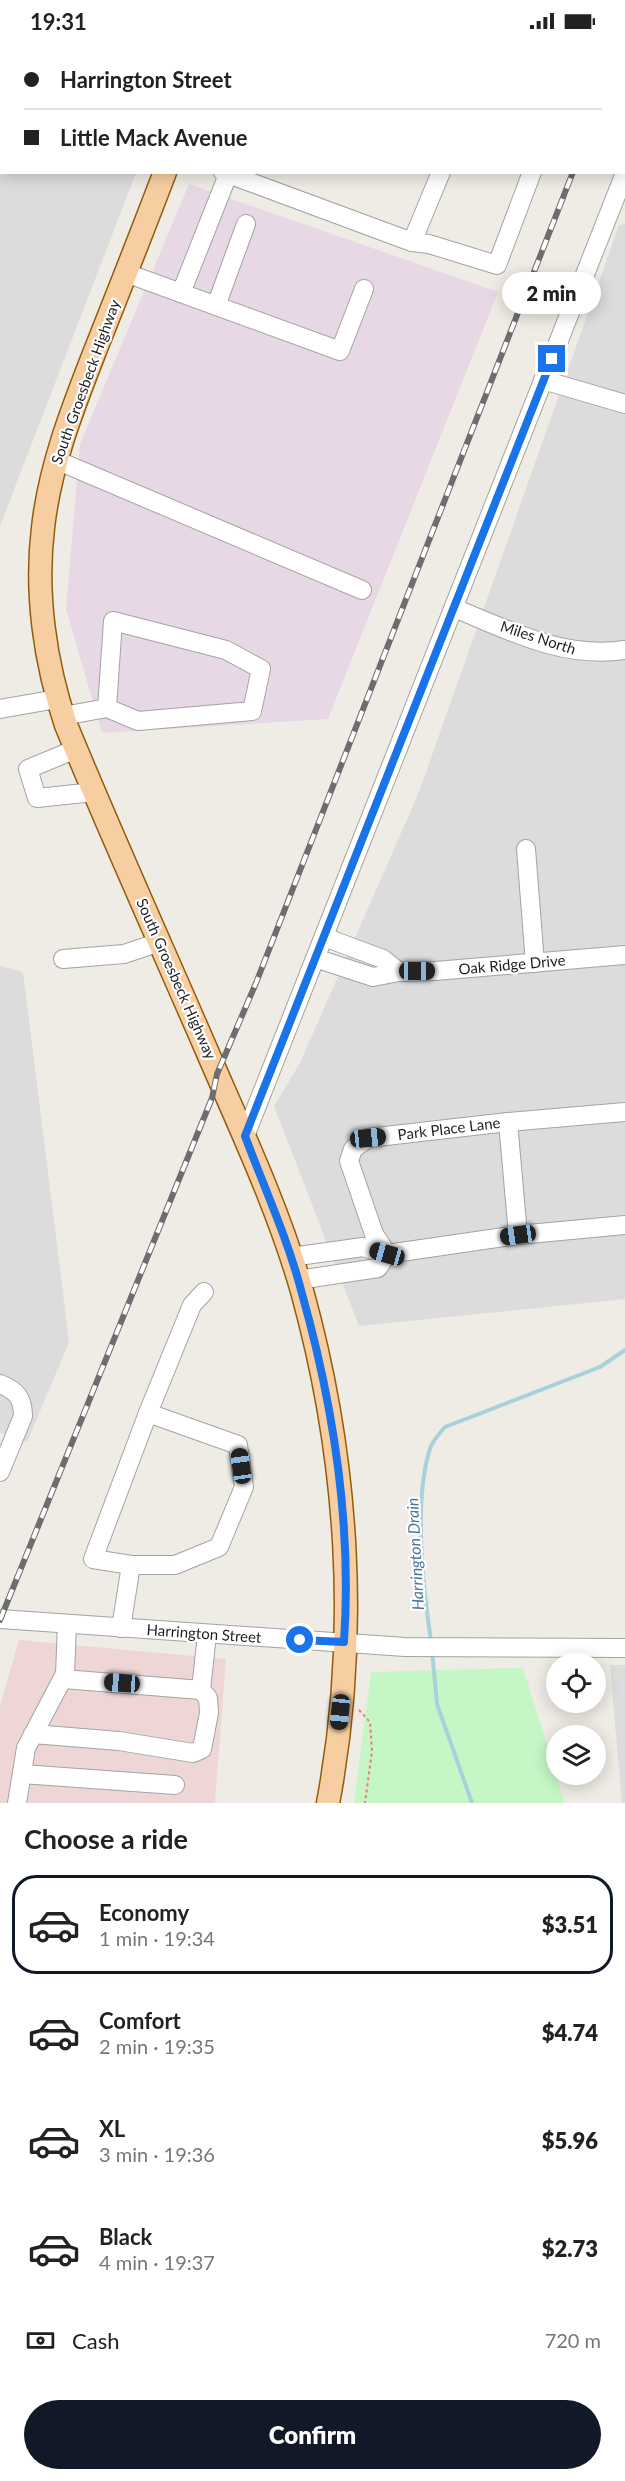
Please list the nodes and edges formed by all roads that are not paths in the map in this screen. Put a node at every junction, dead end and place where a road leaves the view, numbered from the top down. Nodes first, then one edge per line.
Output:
1 (164, 174) edge
2 (227, 174) edge
3 (232, 174) edge
4 (440, 174) edge
5 (531, 174) edge
6 (625, 174) edge
7 (260, 179) edge
8 (246, 224) dead end
9 (412, 242) junction
10 (126, 273) junction
11 (364, 289) dead end
12 (181, 293) junction
13 (216, 306) junction
14 (543, 380) junction
15 (625, 404) edge
16 (56, 460) junction
17 (362, 590) dead end
18 (454, 608) junction
19 (625, 650) edge
20 (60, 707) junction
21 (107, 708) junction
22 (0, 709) edge
23 (76, 749) junction
24 (94, 792) junction
25 (526, 849) dead end
26 (324, 937) junction
27 (160, 942) junction
28 (625, 955) edge
29 (315, 958) junction
30 (63, 959) dead end
31 (536, 963) junction
32 (399, 972) junction
33 (625, 1112) edge
34 (508, 1122) junction
35 (245, 1136) junction
36 (625, 1225) edge
37 (518, 1235) junction
38 (387, 1254) junction
39 (291, 1257) junction
40 (298, 1280) junction
41 (204, 1292) dead end
42 (0, 1384) edge
43 (148, 1413) junction
44 (0, 1472) edge
45 (131, 1565) junction
46 (0, 1619) edge
47 (67, 1624) junction
48 (121, 1628) junction
49 (207, 1634) junction
50 (344, 1642) junction
51 (625, 1648) edge
52 (63, 1679) junction
53 (201, 1690) junction
54 (33, 1734) junction
55 (22, 1774) junction
56 (175, 1785) dead end
57 (17, 1803) edge
58 (328, 1803) edge

1 - 10 main road, South Groesbeck Highway
2 - 12 street
3 - 7 street
4 - 9 street
5 - 9 street
6 - 14 street
7 - 9 street
8 - 13 street
10 - 12 street
10 - 16 main road, South Groesbeck Highway
11 - 13 street
12 - 13 street
14 - 15 street
14 - 18 street
16 - 17 street
16 - 20 main road, South Groesbeck Highway
18 - 19 street, Miles North
18 - 26 street
20 - 21 street
20 - 22 street
20 - 23 main road, South Groesbeck Highway
21 - 21 street
23 - 24 main road, South Groesbeck Highway
23 - 24 street
24 - 27 main road, South Groesbeck Highway
25 - 31 street
26 - 29 street
26 - 32 street
27 - 30 street
27 - 35 main road, South Groesbeck Highway
28 - 31 street, Oak Ridge Drive
29 - 32 street, Oak Ridge Drive
29 - 35 street
31 - 32 street, Oak Ridge Drive
33 - 34 street, Park Place Lane
34 - 37 street
34 - 38 street, Park Place Lane
35 - 39 main road, South Groesbeck Highway
36 - 37 street
37 - 38 street
38 - 39 street
38 - 40 street
39 - 40 main road, South Groesbeck Highway
40 - 50 main road, South Groesbeck Highway
41 - 43 street
42 - 44 street
43 - 45 street
43 - 45 street
45 - 48 street
46 - 47 street, Harrington Street
47 - 48 street, Harrington Street
47 - 52 street
48 - 49 street, Harrington Street
49 - 50 street, Harrington Street
49 - 53 street
50 - 51 street, Harrington Street
50 - 58 main road, South Groesbeck Highway
52 - 53 street
52 - 54 street
53 - 54 street
54 - 55 street
55 - 56 street
55 - 57 street

